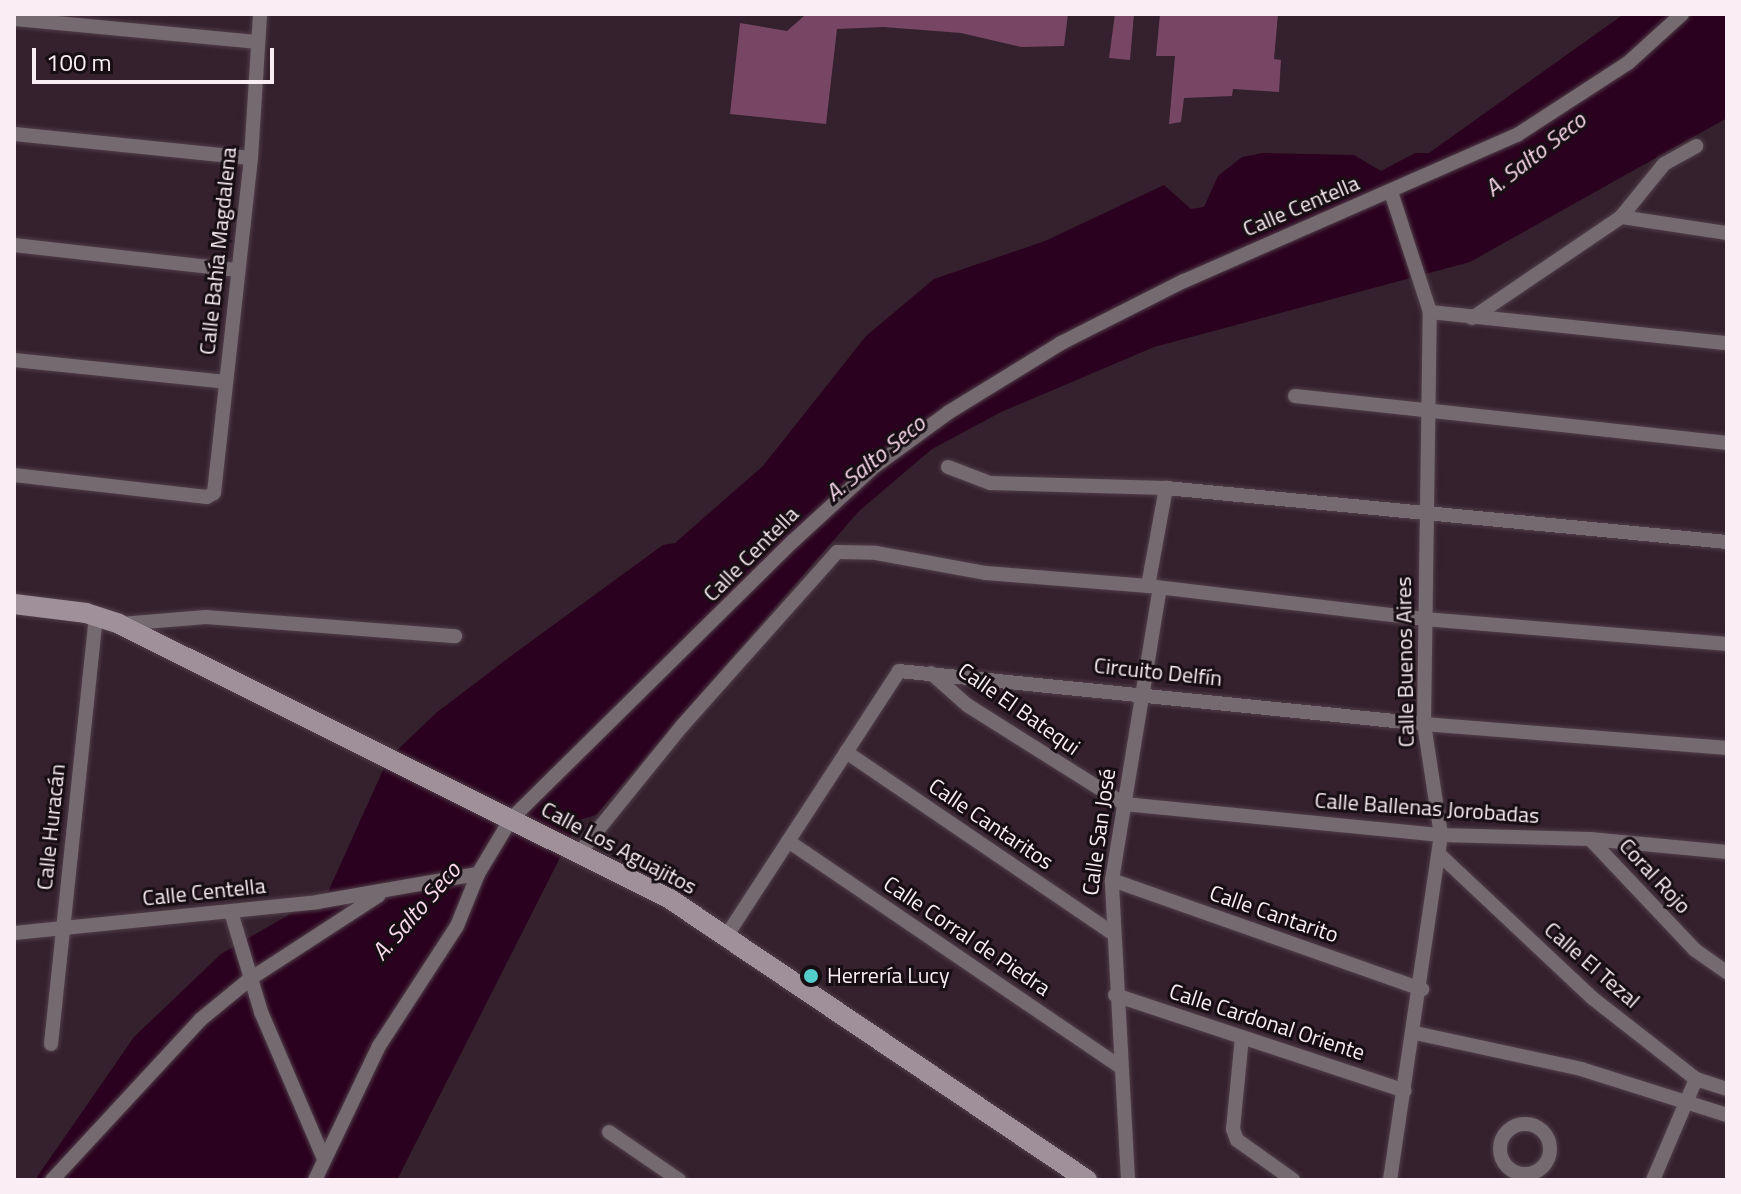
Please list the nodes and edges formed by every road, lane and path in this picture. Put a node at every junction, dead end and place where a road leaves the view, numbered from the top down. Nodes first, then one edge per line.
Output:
1 (260, 14) edge
2 (1682, 14) edge
3 (14, 19) edge
4 (257, 42) junction
5 (14, 134) edge
6 (1696, 146) dead end
7 (251, 158) junction
8 (1391, 192) junction
9 (1621, 217) junction
10 (1727, 233) edge
11 (14, 245) edge
12 (238, 270) junction
13 (1430, 312) junction
14 (1472, 318) junction
15 (1727, 343) edge
16 (14, 360) edge
17 (226, 382) junction
18 (1295, 396) dead end
19 (1429, 408) junction
20 (1727, 443) edge
21 (948, 467) dead end
22 (14, 475) edge
23 (1166, 488) junction
24 (1425, 510) junction
25 (1727, 542) edge
26 (1154, 587) junction
27 (14, 604) edge
28 (96, 615) junction
29 (1425, 619) junction
30 (119, 624) junction
31 (455, 636) dead end
32 (1727, 644) edge
33 (931, 673) junction
34 (1143, 692) junction
35 (1424, 724) junction
36 (1727, 748) edge
37 (846, 752) junction
38 (1124, 804) junction
39 (511, 819) junction
40 (1441, 835) junction
41 (1590, 839) junction
42 (788, 841) junction
43 (580, 852) junction
44 (1727, 852) edge
45 (1440, 855) junction
46 (478, 874) junction
47 (1112, 880) junction
48 (385, 891) junction
49 (231, 912) junction
50 (62, 927) junction
51 (1111, 932) junction
52 (14, 933) edge
53 (727, 935) junction
54 (1727, 972) edge
55 (250, 979) junction
56 (1422, 989) junction
57 (1115, 995) junction
58 (1415, 1033) junction
59 (1242, 1037) junction
60 (51, 1044) dead end
61 (1120, 1067) junction
62 (1696, 1079) junction
63 (1727, 1089) edge
64 (1405, 1091) junction
65 (1687, 1102) junction
66 (1727, 1115) edge
67 (609, 1132) dead end
68 (324, 1159) junction
69 (52, 1180) edge
70 (315, 1180) edge
71 (679, 1180) edge
72 (1087, 1180) edge
73 (1128, 1180) edge
74 (1293, 1180) edge
75 (1390, 1180) edge
76 (1653, 1180) edge

1 - 4 street, Calle Bahía Magdalena
2 - 8 street, Calle Centella
3 - 4 street
4 - 7 street, Calle Bahía Magdalena
5 - 7 street
6 - 9 street
7 - 12 street, Calle Bahía Magdalena
8 - 13 street, Calle Buenos Aires
8 - 39 street, Calle Centella
9 - 10 street
9 - 14 street
11 - 12 street
12 - 17 street, Calle Bahía Magdalena
13 - 14 street
13 - 19 street, Calle Buenos Aires
14 - 15 street
16 - 17 street
17 - 22 street, Calle Bahía Magdalena
18 - 19 street
19 - 20 street
19 - 24 street, Calle Buenos Aires
21 - 23 street
23 - 24 street
23 - 26 street, Calle San José
24 - 25 street
24 - 29 street, Calle Buenos Aires
26 - 29 street
26 - 34 street, Calle San José
26 - 43 street
27 - 28 street, Calle Los Aguajitos
28 - 30 street, Calle Los Aguajitos
28 - 50 street, Calle Huracán
29 - 32 street
29 - 35 street, Calle Buenos Aires
30 - 31 street
30 - 39 street, Calle Los Aguajitos
33 - 34 street, Circuito Delfín
33 - 37 street, Circuito Delfín
33 - 38 street, Calle El Batequi
34 - 35 street, Circuito Delfín
34 - 38 street, Calle San José
35 - 36 street, Circuito Delfín
35 - 40 street, Calle Buenos Aires
37 - 42 street, Circuito Delfín
37 - 51 street, Calle Cantaritos
38 - 40 street, Calle Ballenas Jorobadas
38 - 47 street, Calle San José
39 - 43 street, Calle Los Aguajitos
39 - 46 street, Calle Centella
40 - 41 street, Calle Ballenas Jorobadas
40 - 45 street, Calle Buenos Aires
41 - 44 street, Calle Ballenas Jorobadas
41 - 54 street, Coral Rojo
42 - 53 street, Circuito Delfín
42 - 61 street, Calle Corral de Piedra
43 - 53 street, Calle Los Aguajitos
45 - 56 street, Calle Buenos Aires
45 - 62 street, Calle El Tezal
46 - 48 street, Calle Centella
46 - 68 street
47 - 51 street, Calle San José
47 - 56 street, Calle Cantarito
48 - 49 street, Calle Centella
48 - 55 street
49 - 50 street, Calle Centella
49 - 55 street
50 - 52 street, Calle Centella
50 - 60 street, Calle Huracán
51 - 57 street, Calle San José
53 - 72 street, Calle Los Aguajitos
55 - 68 street
55 - 69 street
56 - 58 street, Calle Buenos Aires
57 - 59 street, Calle Cardonal Oriente
57 - 61 street, Calle San José
58 - 64 street, Calle Buenos Aires
58 - 65 street
59 - 64 street, Calle Cardonal Oriente
59 - 74 street
61 - 73 street, Calle San José
62 - 63 street, Calle El Tezal
62 - 65 street
64 - 75 street, Calle Buenos Aires
65 - 66 street
65 - 76 street
67 - 71 street
68 - 70 street

